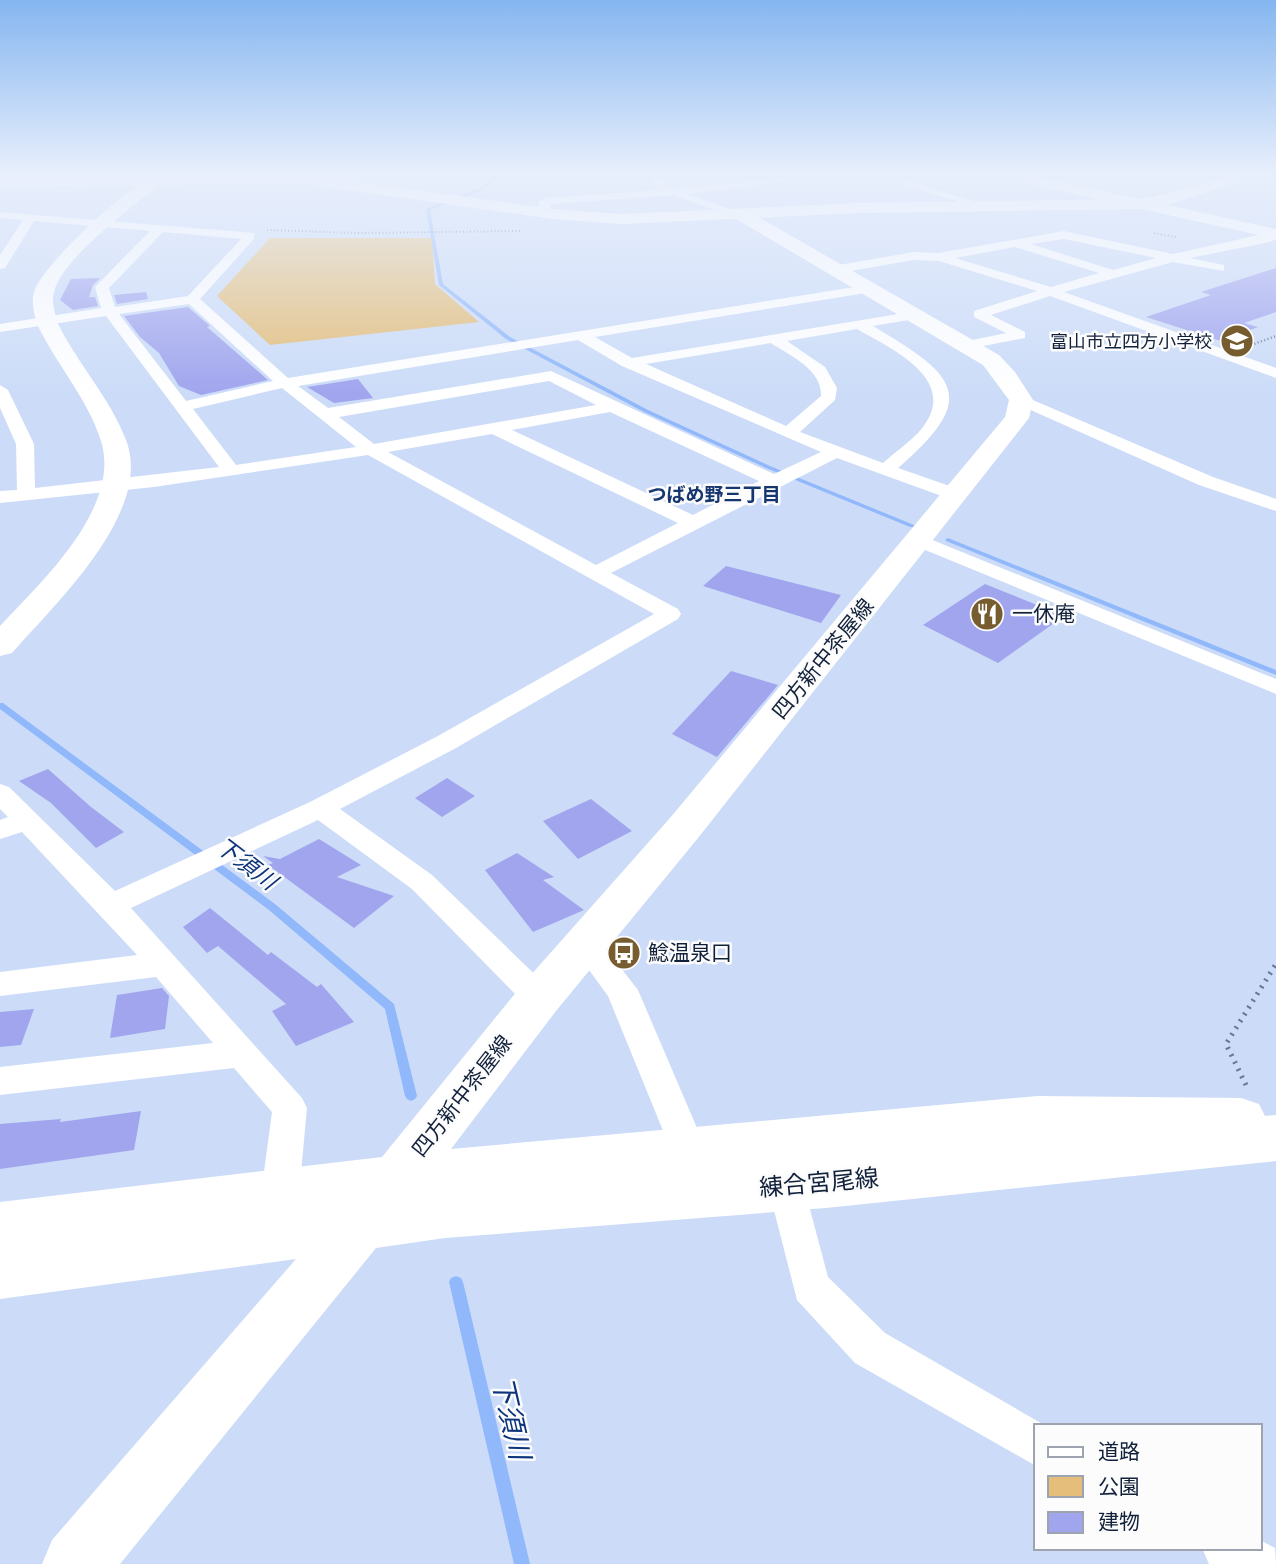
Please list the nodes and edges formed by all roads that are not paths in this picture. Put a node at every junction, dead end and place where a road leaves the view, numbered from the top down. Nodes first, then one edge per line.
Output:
1 (12, 247) edge
2 (79, 247) edge
3 (141, 247) edge
4 (240, 247) edge
5 (787, 247) edge
6 (997, 247) edge
7 (1025, 247) edge
8 (1127, 247) edge
9 (1216, 247) edge
10 (938, 257) junction
11 (1177, 257) junction
12 (0, 265) edge
13 (1219, 268) dead end
14 (1114, 274) junction
15 (1049, 291) junction
16 (854, 294) junction
17 (192, 299) junction
18 (109, 311) junction
19 (44, 321) junction
20 (0, 328) edge
21 (578, 334) junction
22 (774, 339) junction
23 (968, 345) junction
24 (627, 363) junction
25 (1276, 373) edge
26 (285, 383) junction
27 (0, 392) edge
28 (1021, 400) junction
29 (185, 406) junction
30 (612, 407) junction
31 (324, 414) junction
32 (495, 429) junction
33 (789, 433) junction
34 (371, 450) junction
35 (836, 452) junction
36 (231, 470) junction
37 (886, 470) junction
38 (774, 481) junction
39 (113, 488) junction
40 (26, 495) junction
41 (957, 495) junction
42 (0, 497) edge
43 (1276, 505) edge
44 (694, 523) junction
45 (920, 541) junction
46 (598, 572) junction
47 (0, 646) edge
48 (1276, 687) edge
49 (0, 793) edge
50 (320, 808) junction
51 (13, 826) edge
52 (111, 905) junction
53 (586, 944) junction
54 (163, 964) junction
55 (0, 984) edge
56 (539, 998) junction
57 (242, 1053) junction
58 (0, 1081) edge
59 (1262, 1106) edge
60 (1276, 1138) edge
61 (688, 1149) junction
62 (396, 1181) junction
63 (786, 1187) junction
64 (280, 1195) junction
65 (361, 1224) junction
66 (0, 1228) edge
67 (0, 1272) edge
68 (1034, 1443) edge
69 (1229, 1550) edge
70 (76, 1564) edge
71 (1259, 1564) edge

1 - 12 street
2 - 19 main road
3 - 18 street
4 - 17 street
5 - 16 main road
6 - 10 street
7 - 14 street
8 - 11 street
9 - 11 street
10 - 15 street
10 - 16 street
11 - 13 street
11 - 14 street
14 - 15 street
15 - 23 street
15 - 25 street
16 - 21 street
16 - 22 street
16 - 23 main road
16 - 37 street
17 - 18 street
17 - 26 street
18 - 19 street
18 - 29 street
19 - 20 street
19 - 39 main road
21 - 24 street
21 - 26 street
22 - 24 street
22 - 33 street
23 - 28 main road
24 - 33 street
26 - 29 street
26 - 31 street
27 - 40 street
28 - 41 main road, 四方新中茶屋線
28 - 43 street
29 - 36 street
30 - 31 street
30 - 32 street
30 - 38 street
31 - 34 street
32 - 34 street
32 - 44 street
33 - 35 street
34 - 36 street
34 - 46 street
35 - 37 street
35 - 38 street
36 - 39 street
37 - 41 street
38 - 44 street
39 - 40 street
39 - 47 main road
40 - 42 street
41 - 45 main road, 四方新中茶屋線
44 - 46 street
45 - 48 street
45 - 53 main road, 四方新中茶屋線
46 - 50 street
49 - 51 street
50 - 52 street
50 - 56 street
51 - 52 street
52 - 54 street
53 - 56 main road, 四方新中茶屋線
53 - 61 street
54 - 55 street
54 - 57 street
56 - 62 main road, 四方新中茶屋線
57 - 58 street
57 - 64 street
59 - 61 main road, 練合宮尾線
60 - 63 main road, 練合宮尾線
61 - 62 main road, 練合宮尾線
62 - 64 main road
62 - 65 main road, 四方新中茶屋線
63 - 65 main road, 練合宮尾線
63 - 68 street
64 - 66 main road
65 - 67 main road
65 - 70 main road, 四方新中茶屋線
69 - 71 street

